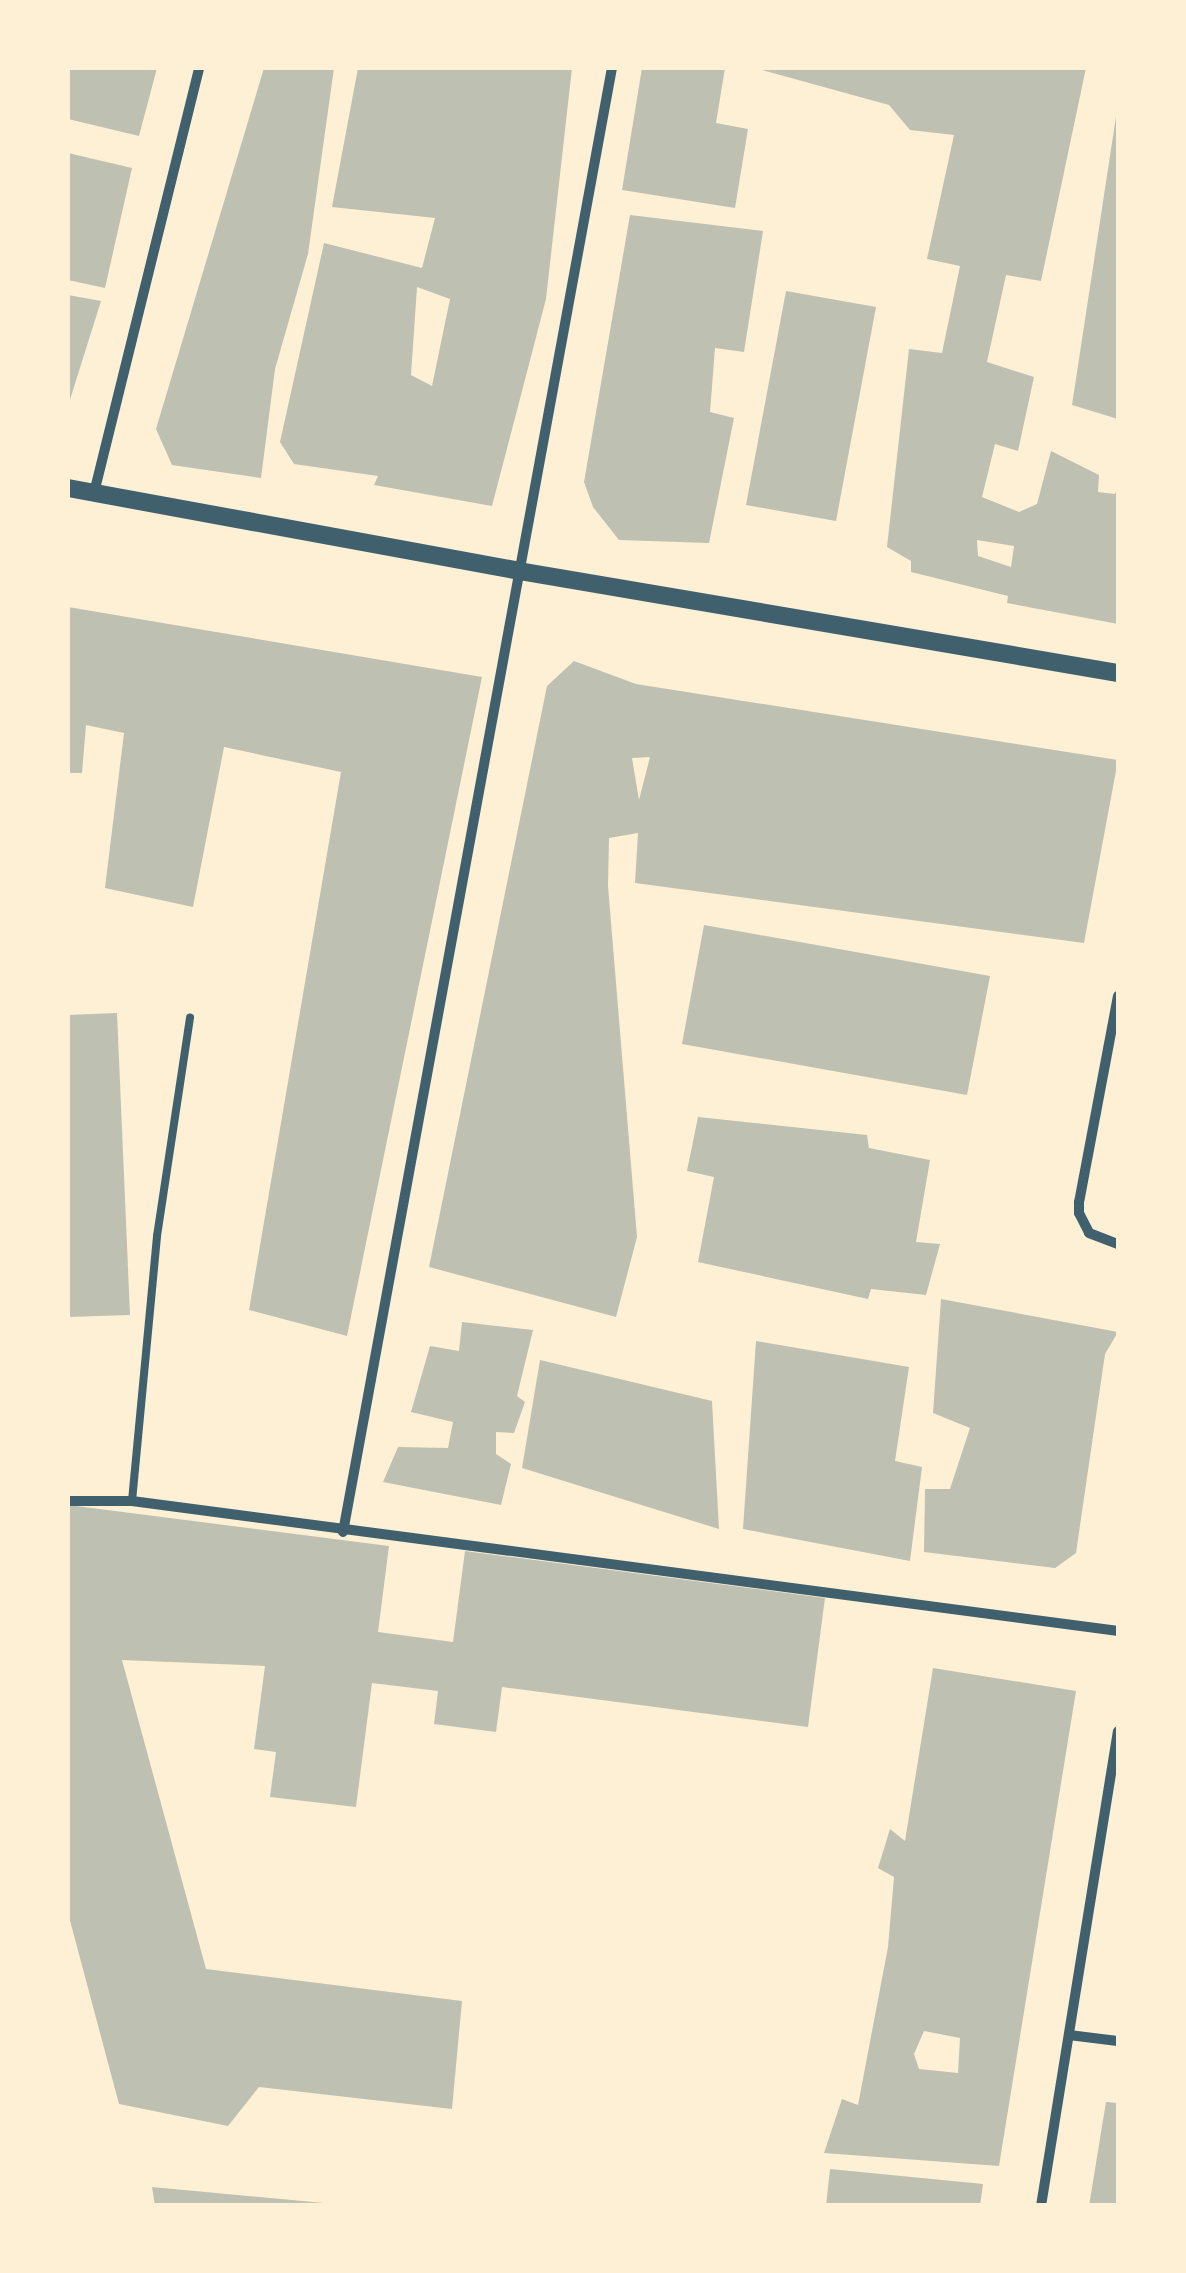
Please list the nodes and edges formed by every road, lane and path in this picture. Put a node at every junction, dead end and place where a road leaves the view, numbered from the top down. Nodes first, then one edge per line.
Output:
1 (198, 68) edge
2 (612, 68) edge
3 (68, 488) edge
4 (94, 494) junction
5 (519, 571) junction
6 (1118, 673) edge
7 (1118, 996) edge
8 (190, 1017) dead end
9 (1118, 1244) edge
10 (68, 1501) edge
11 (132, 1502) junction
12 (344, 1532) junction
13 (1118, 1630) edge
14 (1118, 1731) edge
15 (1069, 2035) junction
16 (1118, 2041) edge
17 (1041, 2206) edge

1 - 4 street
2 - 5 street
3 - 4 street
4 - 5 street
5 - 6 street
5 - 12 street
7 - 9 street
8 - 11 lane
10 - 11 street
11 - 12 street
12 - 13 street
14 - 15 street
15 - 16 street
15 - 17 street

